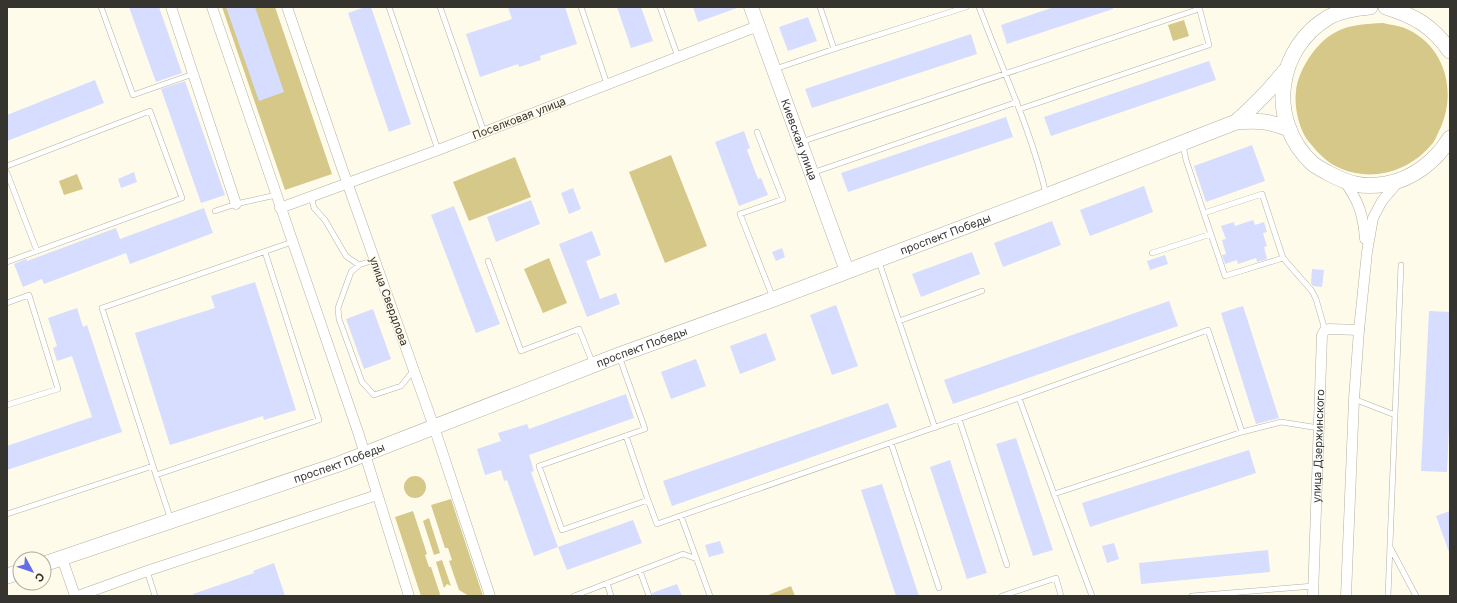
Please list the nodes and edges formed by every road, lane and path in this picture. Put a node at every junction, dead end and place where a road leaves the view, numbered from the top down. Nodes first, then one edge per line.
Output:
1 (101, 7) edge
2 (171, 7) edge
3 (212, 7) edge
4 (287, 7) edge
5 (390, 7) edge
6 (440, 7) edge
7 (581, 7) edge
8 (660, 7) edge
9 (751, 7) edge
10 (820, 7) edge
11 (966, 7) edge
12 (978, 7) edge
13 (1343, 7) edge
14 (1370, 7) edge
15 (1386, 7) edge
16 (1405, 7) edge
17 (1199, 8) edge
18 (1331, 16) junction
19 (1421, 22) junction
20 (758, 26) junction
21 (1450, 42) edge
22 (834, 49) junction
23 (1450, 51) edge
24 (678, 57) junction
25 (1286, 68) junction
26 (774, 69) junction
27 (193, 74) junction
28 (1004, 74) junction
29 (607, 84) junction
30 (1017, 102) junction
31 (1020, 110) junction
32 (1236, 122) junction
33 (1289, 129) junction
34 (484, 132) junction
35 (757, 132) dead end
36 (1450, 138) edge
37 (800, 142) junction
38 (1183, 144) junction
39 (438, 150) junction
40 (7, 166) edge
41 (812, 173) junction
42 (7, 174) edge
43 (347, 182) junction
44 (1345, 182) junction
45 (1398, 182) junction
46 (276, 195) junction
47 (311, 196) junction
48 (1046, 196) junction
49 (236, 204) junction
50 (280, 208) junction
51 (215, 211) dead end
52 (1204, 213) junction
53 (1211, 234) junction
54 (292, 242) junction
55 (37, 251) junction
56 (265, 252) junction
57 (1367, 252) junction
58 (1152, 253) dead end
59 (1283, 258) junction
60 (878, 259) junction
61 (374, 260) junction
62 (7, 262) edge
63 (488, 262) dead end
64 (360, 265) junction
65 (1401, 265) dead end
66 (847, 271) junction
67 (982, 291) dead end
68 (774, 299) junction
69 (7, 303) edge
70 (899, 321) junction
71 (1325, 330) junction
72 (1359, 330) junction
73 (619, 355) junction
74 (593, 365) junction
75 (414, 370) junction
76 (1019, 398) junction
77 (1354, 399) junction
78 (7, 406) edge
79 (1395, 415) junction
80 (959, 419) junction
81 (434, 427) junction
82 (934, 428) junction
83 (1319, 428) junction
84 (1242, 432) junction
85 (626, 436) junction
86 (891, 443) junction
87 (364, 454) junction
88 (154, 466) junction
89 (156, 474) junction
90 (1054, 494) junction
91 (377, 495) junction
92 (648, 500) junction
93 (7, 514) edge
94 (681, 516) junction
95 (171, 521) junction
96 (1390, 546) junction
97 (62, 558) junction
98 (697, 559) junction
99 (52, 561) edge
100 (1007, 565) dead end
101 (147, 571) junction
102 (640, 571) junction
103 (607, 583) junction
104 (939, 588) dead end
105 (1314, 591) edge
106 (75, 596) edge
107 (78, 596) edge
108 (155, 596) edge
109 (409, 596) edge
110 (490, 596) edge
111 (574, 596) edge
112 (611, 596) edge
113 (649, 596) edge
114 (710, 596) edge
115 (1002, 596) edge
116 (1061, 596) edge
117 (1092, 596) edge
118 (1192, 596) edge
119 (1346, 596) edge
120 (1388, 596) edge
121 (1416, 596) edge

1 - 27 lane
2 - 27 street
3 - 46 street
4 - 43 street, улица Свердлова
5 - 39 lane
6 - 34 lane
7 - 29 lane
8 - 24 lane
9 - 20 main road, Киевская улица
10 - 22 lane
11 - 22 lane
12 - 28 lane
13 - 18 main road
14 - 18 main road, проспект Победы
15 - 19 main road
16 - 19 main road
17 - 28 lane
17 - 31 lane
18 - 25 main road, проспект Победы
19 - 21 main road
19 - 23 main road
20 - 24 street, Поселковая улица
20 - 26 main road, Киевская улица
22 - 26 lane
24 - 29 street, Поселковая улица
25 - 32 main road, проспект Победы
25 - 33 main road
26 - 37 main road, Киевская улица
27 - 49 street
28 - 30 lane
28 - 37 lane
29 - 34 street, Поселковая улица
30 - 31 lane
30 - 41 lane
31 - 48 lane
32 - 33 main road, проспект Победы
32 - 38 main road, проспект Победы
33 - 44 main road
34 - 39 street, Поселковая улица
35 - 68 lane
36 - 45 main road
37 - 41 main road, Киевская улица
38 - 48 main road, проспект Победы
38 - 52 lane
39 - 43 street, Поселковая улица
40 - 55 lane
41 - 66 main road, Киевская улица
42 - 55 lane
43 - 47 street, Поселковая улица
43 - 61 street, улица Свердлова
44 - 45 main road
44 - 57 street
45 - 57 street
46 - 49 lane
46 - 50 street
47 - 50 street, Поселковая улица
47 - 64 lane
48 - 60 main road, проспект Победы
49 - 51 lane
50 - 54 street
52 - 53 lane
52 - 59 lane
53 - 58 lane
53 - 59 lane
54 - 56 lane
54 - 87 street
55 - 62 lane
56 - 88 lane
56 - 89 lane
57 - 72 street
59 - 71 lane
60 - 66 main road, проспект Победы
60 - 70 lane
61 - 64 lane
61 - 75 street, улица Свердлова
63 - 74 lane
64 - 75 lane
65 - 79 lane
66 - 68 main road, проспект Победы
67 - 70 lane
68 - 73 main road, проспект Победы
69 - 78 lane
70 - 82 lane
71 - 72 street
71 - 83 street, улица Дзержинского
72 - 77 street
73 - 74 main road, проспект Победы
73 - 85 lane
74 - 81 main road, проспект Победы
75 - 81 street, улица Свердлова
76 - 80 lane
76 - 84 lane
76 - 90 lane
77 - 79 lane
77 - 119 street
79 - 96 lane
80 - 82 lane
80 - 100 lane
81 - 87 main road, проспект Победы
81 - 110 street, улица Свердлова
82 - 86 lane
83 - 84 lane
83 - 105 street, улица Дзержинского
84 - 90 lane
85 - 92 lane
85 - 92 lane
86 - 94 lane
86 - 104 lane
87 - 91 street
87 - 95 main road, проспект Победы
88 - 89 lane
88 - 93 lane
89 - 95 lane
90 - 117 lane
91 - 101 street
91 - 109 street
92 - 94 lane
94 - 98 lane
95 - 97 main road, проспект Победы
96 - 120 lane
96 - 121 lane
97 - 99 main road, проспект Победы
97 - 106 street
98 - 102 lane
98 - 114 lane
101 - 107 street
101 - 108 lane
102 - 103 lane
102 - 113 lane
103 - 111 lane
103 - 112 lane
105 - 118 lane
115 - 116 lane

